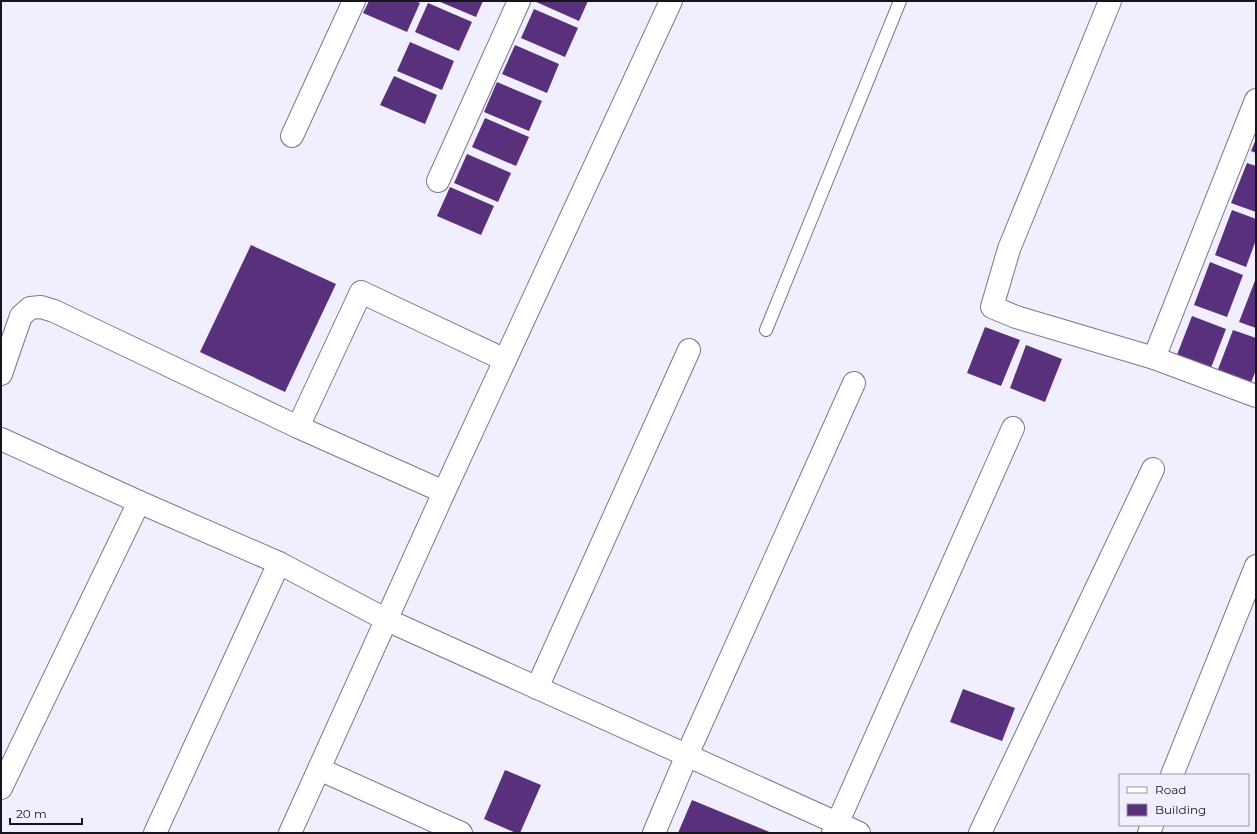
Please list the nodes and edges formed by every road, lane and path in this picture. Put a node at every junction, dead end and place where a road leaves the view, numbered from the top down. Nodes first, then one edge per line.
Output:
1 (354, 1) edge
2 (519, 1) edge
3 (671, 1) edge
4 (900, 1) edge
5 (1110, 1) edge
6 (1256, 100) edge
7 (292, 136) dead end
8 (438, 181) dead end
9 (766, 330) dead end
10 (689, 350) dead end
11 (1154, 358) junction
12 (505, 360) junction
13 (1, 374) edge
14 (854, 384) dead end
15 (1256, 396) edge
16 (298, 427) junction
17 (1013, 428) dead end
18 (1, 439) edge
19 (1153, 469) dead end
20 (444, 492) junction
21 (139, 502) junction
22 (279, 563) junction
23 (1256, 566) edge
24 (387, 620) junction
25 (537, 688) junction
26 (687, 755) junction
27 (319, 769) junction
28 (1172, 774) edge
29 (1, 788) edge
30 (836, 828) edge
31 (155, 833) edge
32 (290, 833) edge
33 (461, 833) edge
34 (654, 833) edge
35 (859, 833) edge
36 (980, 833) edge

1 - 7 street
2 - 8 street
3 - 12 street
4 - 9 lane
5 - 11 street
6 - 11 street
10 - 25 street
11 - 15 street
12 - 16 street
12 - 20 street
13 - 16 street
14 - 26 street
16 - 20 street
17 - 30 street
18 - 21 street
19 - 36 street
20 - 24 street
21 - 22 street
21 - 29 street
22 - 24 street
22 - 31 street
23 - 28 street
24 - 25 street
24 - 27 street
25 - 26 street
26 - 30 street
26 - 34 street
27 - 32 street
27 - 33 street
30 - 35 street

